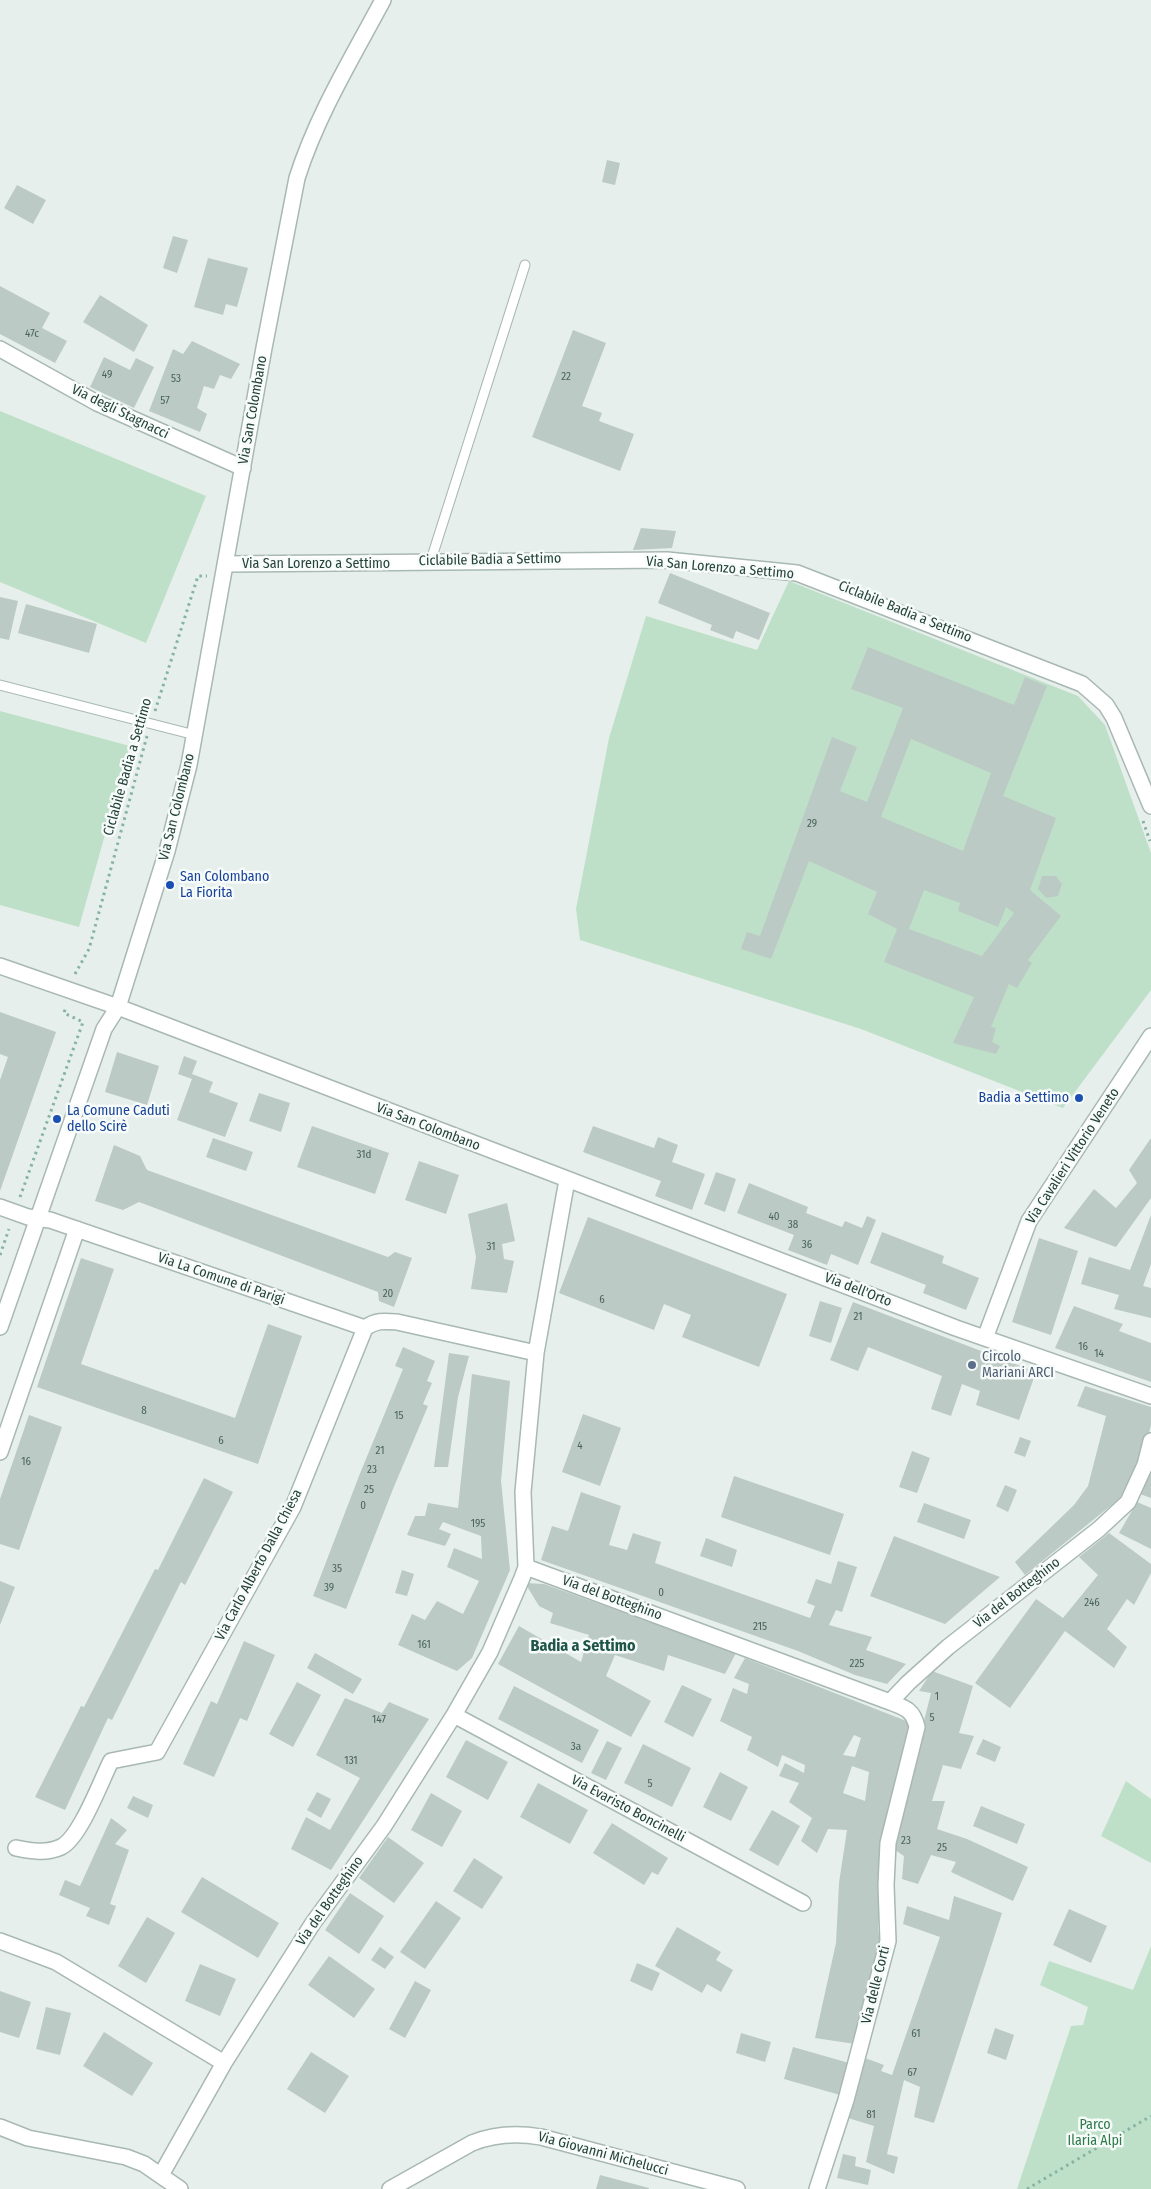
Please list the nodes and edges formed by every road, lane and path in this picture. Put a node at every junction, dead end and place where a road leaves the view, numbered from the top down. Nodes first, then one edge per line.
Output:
1 (383, 0) edge
2 (525, 265) dead end
3 (0, 350) edge
4 (243, 468) junction
5 (430, 563) junction
6 (224, 570) junction
7 (0, 685) edge
8 (151, 723) junction
9 (195, 735) junction
10 (1146, 810) edge
11 (1150, 841) edge
12 (0, 966) edge
13 (69, 990) junction
14 (118, 1007) junction
15 (1151, 1036) edge
16 (567, 1180) junction
17 (0, 1207) edge
18 (14, 1212) junction
19 (39, 1218) junction
20 (77, 1229) junction
21 (0, 1255) edge
22 (0, 1327) edge
23 (365, 1328) junction
24 (985, 1338) junction
25 (536, 1354) junction
26 (1151, 1396) edge
27 (1151, 1441) edge
28 (0, 1452) edge
29 (526, 1567) junction
30 (890, 1702) junction
31 (454, 1715) junction
32 (16, 1848) dead end
33 (804, 1903) dead end
34 (0, 1941) edge
35 (224, 2063) junction
36 (1151, 2116) edge
37 (0, 2127) edge
38 (161, 2175) junction
39 (180, 2189) edge
40 (390, 2189) edge
41 (737, 2189) edge
42 (817, 2189) edge
43 (1027, 2189) edge

1 - 4 street, Via San Colombano
2 - 5 lane
3 - 4 street, Via degli Stagnacci
4 - 6 street, Via San Colombano
5 - 6 street, Via San Lorenzo a Settimo
5 - 10 street, Via San Lorenzo a Settimo
6 - 8 path, Ciclabile Badia a Settimo
6 - 9 street, Via San Colombano
7 - 8 lane
8 - 9 lane
8 - 13 path, Ciclabile Badia a Settimo
9 - 14 street, Via San Colombano
10 - 11 path
12 - 13 street
13 - 14 street
13 - 18 path, Ciclabile Badia a Settimo
14 - 16 street, Via San Colombano
14 - 19 street
15 - 24 street, Via Cavalieri Vittorio Veneto
16 - 24 street, Via dell'Orto
16 - 25 street
17 - 18 street, Via La Comune di Parigi
18 - 19 street, Via La Comune di Parigi
18 - 21 path, Ciclabile Badia a Settimo
19 - 20 street, Via La Comune di Parigi
19 - 22 street
20 - 23 street, Via La Comune di Parigi
20 - 28 street
23 - 25 street
23 - 32 street, Via Carlo Alberto Dalla Chiesa
24 - 26 street, Via dell'Orto
25 - 29 street
27 - 30 street, Via del Botteghino
29 - 30 street, Via del Botteghino
29 - 31 street, Via del Botteghino
30 - 42 street, Via delle Corti
31 - 33 street, Via Evaristo Boncinelli
31 - 35 street, Via del Botteghino
34 - 35 street
35 - 38 street, Via del Botteghino
36 - 43 path
37 - 38 street
38 - 39 street
40 - 41 street, Via Giovanni Michelucci

